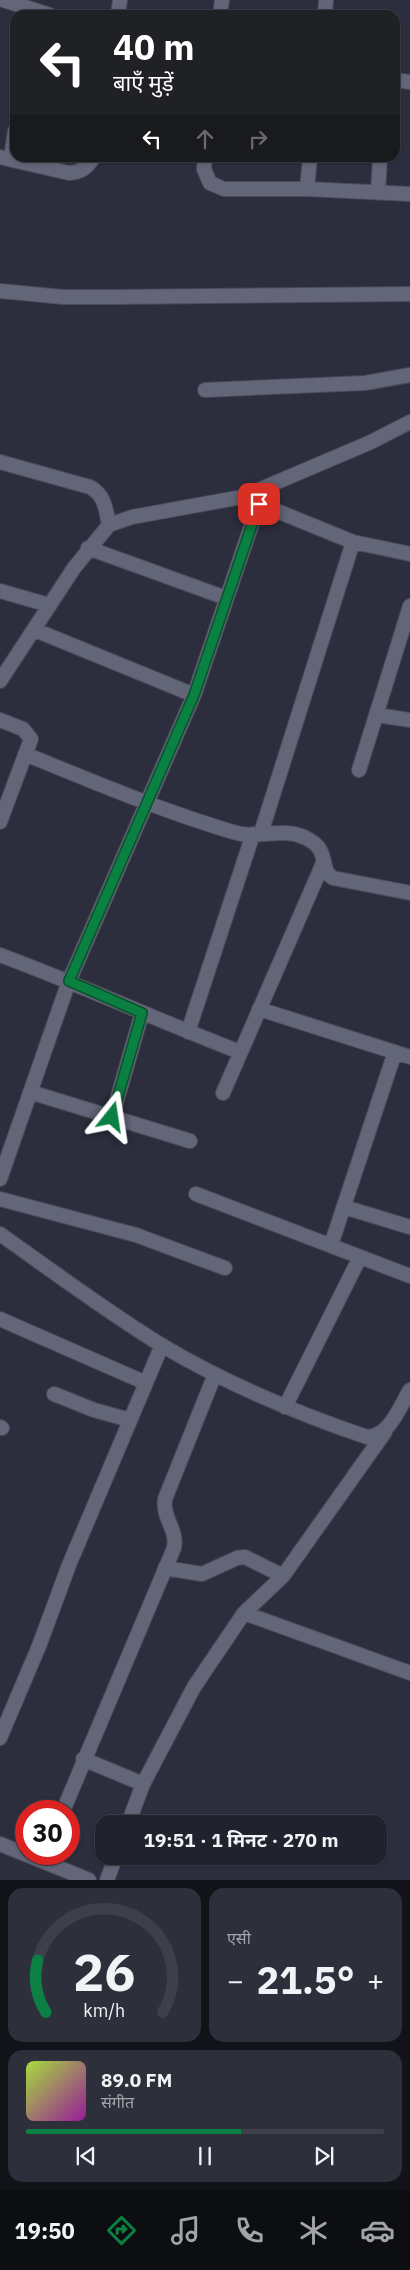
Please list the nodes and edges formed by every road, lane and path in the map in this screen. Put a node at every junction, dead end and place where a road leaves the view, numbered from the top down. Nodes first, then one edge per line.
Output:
1 (3, 0) edge
2 (28, 10) edge
3 (10, 144) edge
4 (5, 158) edge
5 (22, 162) edge
6 (89, 162) edge
7 (205, 162) edge
8 (310, 162) edge
9 (380, 162) edge
10 (307, 189) junction
11 (378, 192) junction
12 (410, 194) edge
13 (0, 291) edge
14 (410, 294) edge
15 (410, 375) edge
16 (205, 390) dead end
17 (410, 422) edge
18 (0, 462) edge
19 (242, 497) junction
20 (259, 504) junction
21 (109, 525) junction
22 (353, 542) junction
23 (88, 548) junction
24 (410, 554) edge
25 (0, 591) edge
26 (226, 598) junction
27 (49, 606) junction
28 (410, 606) edge
29 (35, 630) junction
30 (0, 681) edge
31 (194, 695) junction
32 (377, 715) junction
33 (0, 720) edge
34 (410, 720) edge
35 (25, 754) junction
36 (359, 770) dead end
37 (148, 804) junction
38 (0, 822) edge
39 (257, 834) junction
40 (324, 861) junction
41 (410, 893) edge
42 (0, 955) edge
43 (69, 981) junction
44 (259, 1009) junction
45 (142, 1013) junction
46 (188, 1032) junction
47 (240, 1052) junction
48 (395, 1052) junction
49 (410, 1057) edge
50 (30, 1092) junction
51 (223, 1093) dead end
52 (112, 1117) junction
53 (190, 1141) dead end
54 (0, 1178) edge
55 (196, 1194) dead end
56 (0, 1199) edge
57 (344, 1207) junction
58 (410, 1227) edge
59 (0, 1234) edge
60 (331, 1246) junction
61 (360, 1257) junction
62 (226, 1268) dead end
63 (410, 1276) edge
64 (0, 1319) edge
65 (162, 1345) junction
66 (215, 1374) junction
67 (146, 1383) junction
68 (410, 1390) edge
69 (54, 1394) dead end
70 (285, 1407) junction
71 (130, 1420) junction
72 (385, 1431) junction
73 (165, 1568) junction
74 (283, 1576) junction
75 (244, 1613) junction
76 (410, 1673) edge
77 (5, 1716) edge
78 (0, 1738) edge
79 (83, 1759) junction
80 (143, 1784) junction
81 (67, 1800) edge
82 (131, 1815) edge
83 (0, 1844) edge
84 (15, 1848) edge
85 (60, 1865) edge
86 (113, 1865) edge
87 (89, 1880) edge
88 (108, 1880) edge

1 - 2 street
3 - 4 street
5 - 6 street
7 - 10 street
8 - 10 street
9 - 11 street
10 - 11 street
11 - 12 street
13 - 14 street
15 - 16 street
17 - 19 street
18 - 21 street
19 - 20 street
19 - 21 street
20 - 22 street
20 - 26 street
21 - 23 street
22 - 24 street
22 - 39 street
23 - 26 street
23 - 27 street
25 - 27 street
26 - 31 street
27 - 29 street
28 - 32 street
29 - 30 street
29 - 31 street
31 - 37 street
32 - 34 street
32 - 36 street
33 - 35 street
35 - 37 street
35 - 38 street
37 - 39 street
37 - 43 street
39 - 40 street
39 - 46 street
40 - 41 street
40 - 44 street
42 - 43 street
43 - 45 street
43 - 50 street
44 - 47 street
44 - 48 street
45 - 46 street
45 - 52 street
46 - 47 street
47 - 51 street
48 - 49 street
48 - 57 street
50 - 52 street
50 - 54 street
52 - 53 street
55 - 60 street
56 - 62 street
57 - 58 street
57 - 60 street
59 - 65 street
60 - 61 street
61 - 63 street
61 - 70 street
64 - 67 street
65 - 66 street
65 - 67 street
66 - 70 street
66 - 73 street
67 - 71 street
68 - 72 street
69 - 71 street
70 - 72 street
71 - 77 street
72 - 74 street
73 - 74 street
73 - 79 street
74 - 75 street
75 - 76 street
75 - 80 street
77 - 78 street
79 - 80 street
79 - 81 street
80 - 82 street
83 - 84 street
85 - 87 street
86 - 88 street

